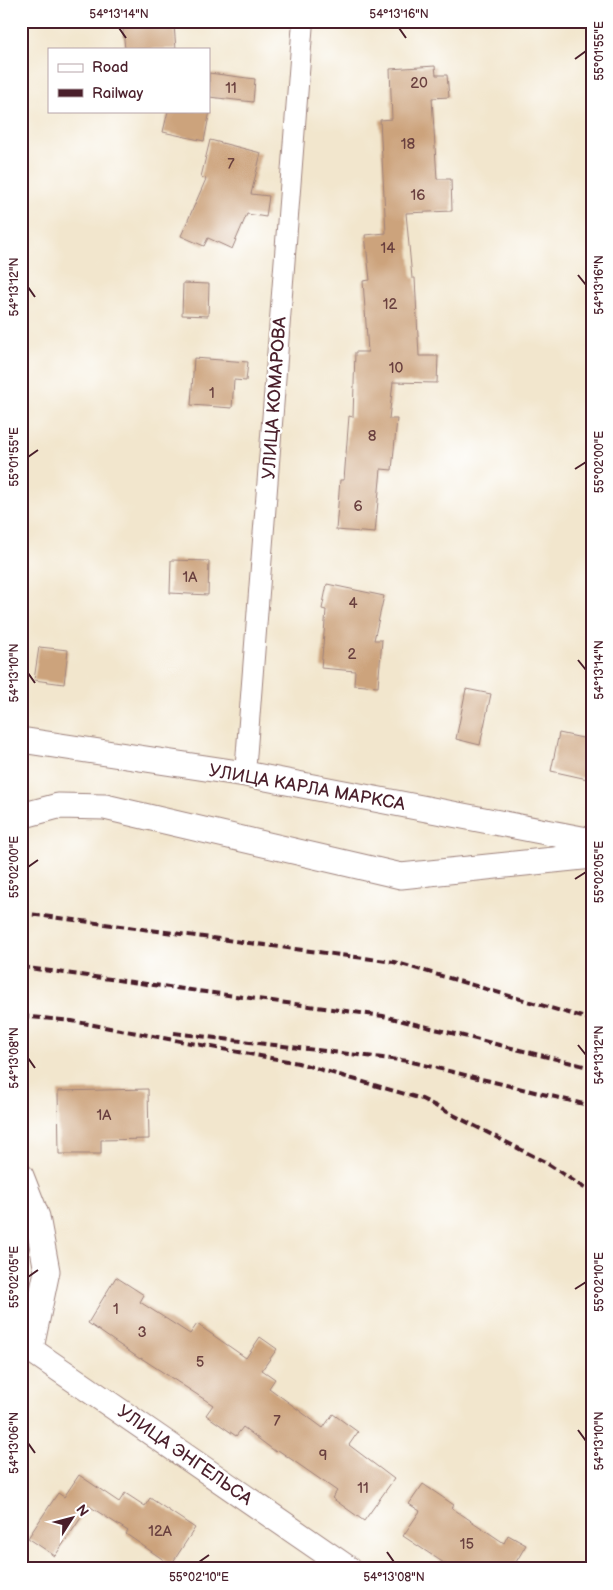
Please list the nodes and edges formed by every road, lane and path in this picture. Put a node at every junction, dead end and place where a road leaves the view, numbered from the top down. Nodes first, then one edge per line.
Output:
1 (303, 21) edge
2 (21, 740) edge
3 (245, 774) junction
4 (21, 816) edge
5 (592, 841) edge
6 (592, 856) edge
7 (21, 1176) edge
8 (26, 1346) edge
9 (348, 1569) edge

1 - 3 street, УЛИЦА КОМАРОВА
2 - 3 street, УЛИЦА КАРЛА МАРКСА
3 - 5 street, УЛИЦА КАРЛА МАРКСА
4 - 6 street
7 - 8 street
8 - 9 street, УЛИЦА ЭНГЕЛЬСА

